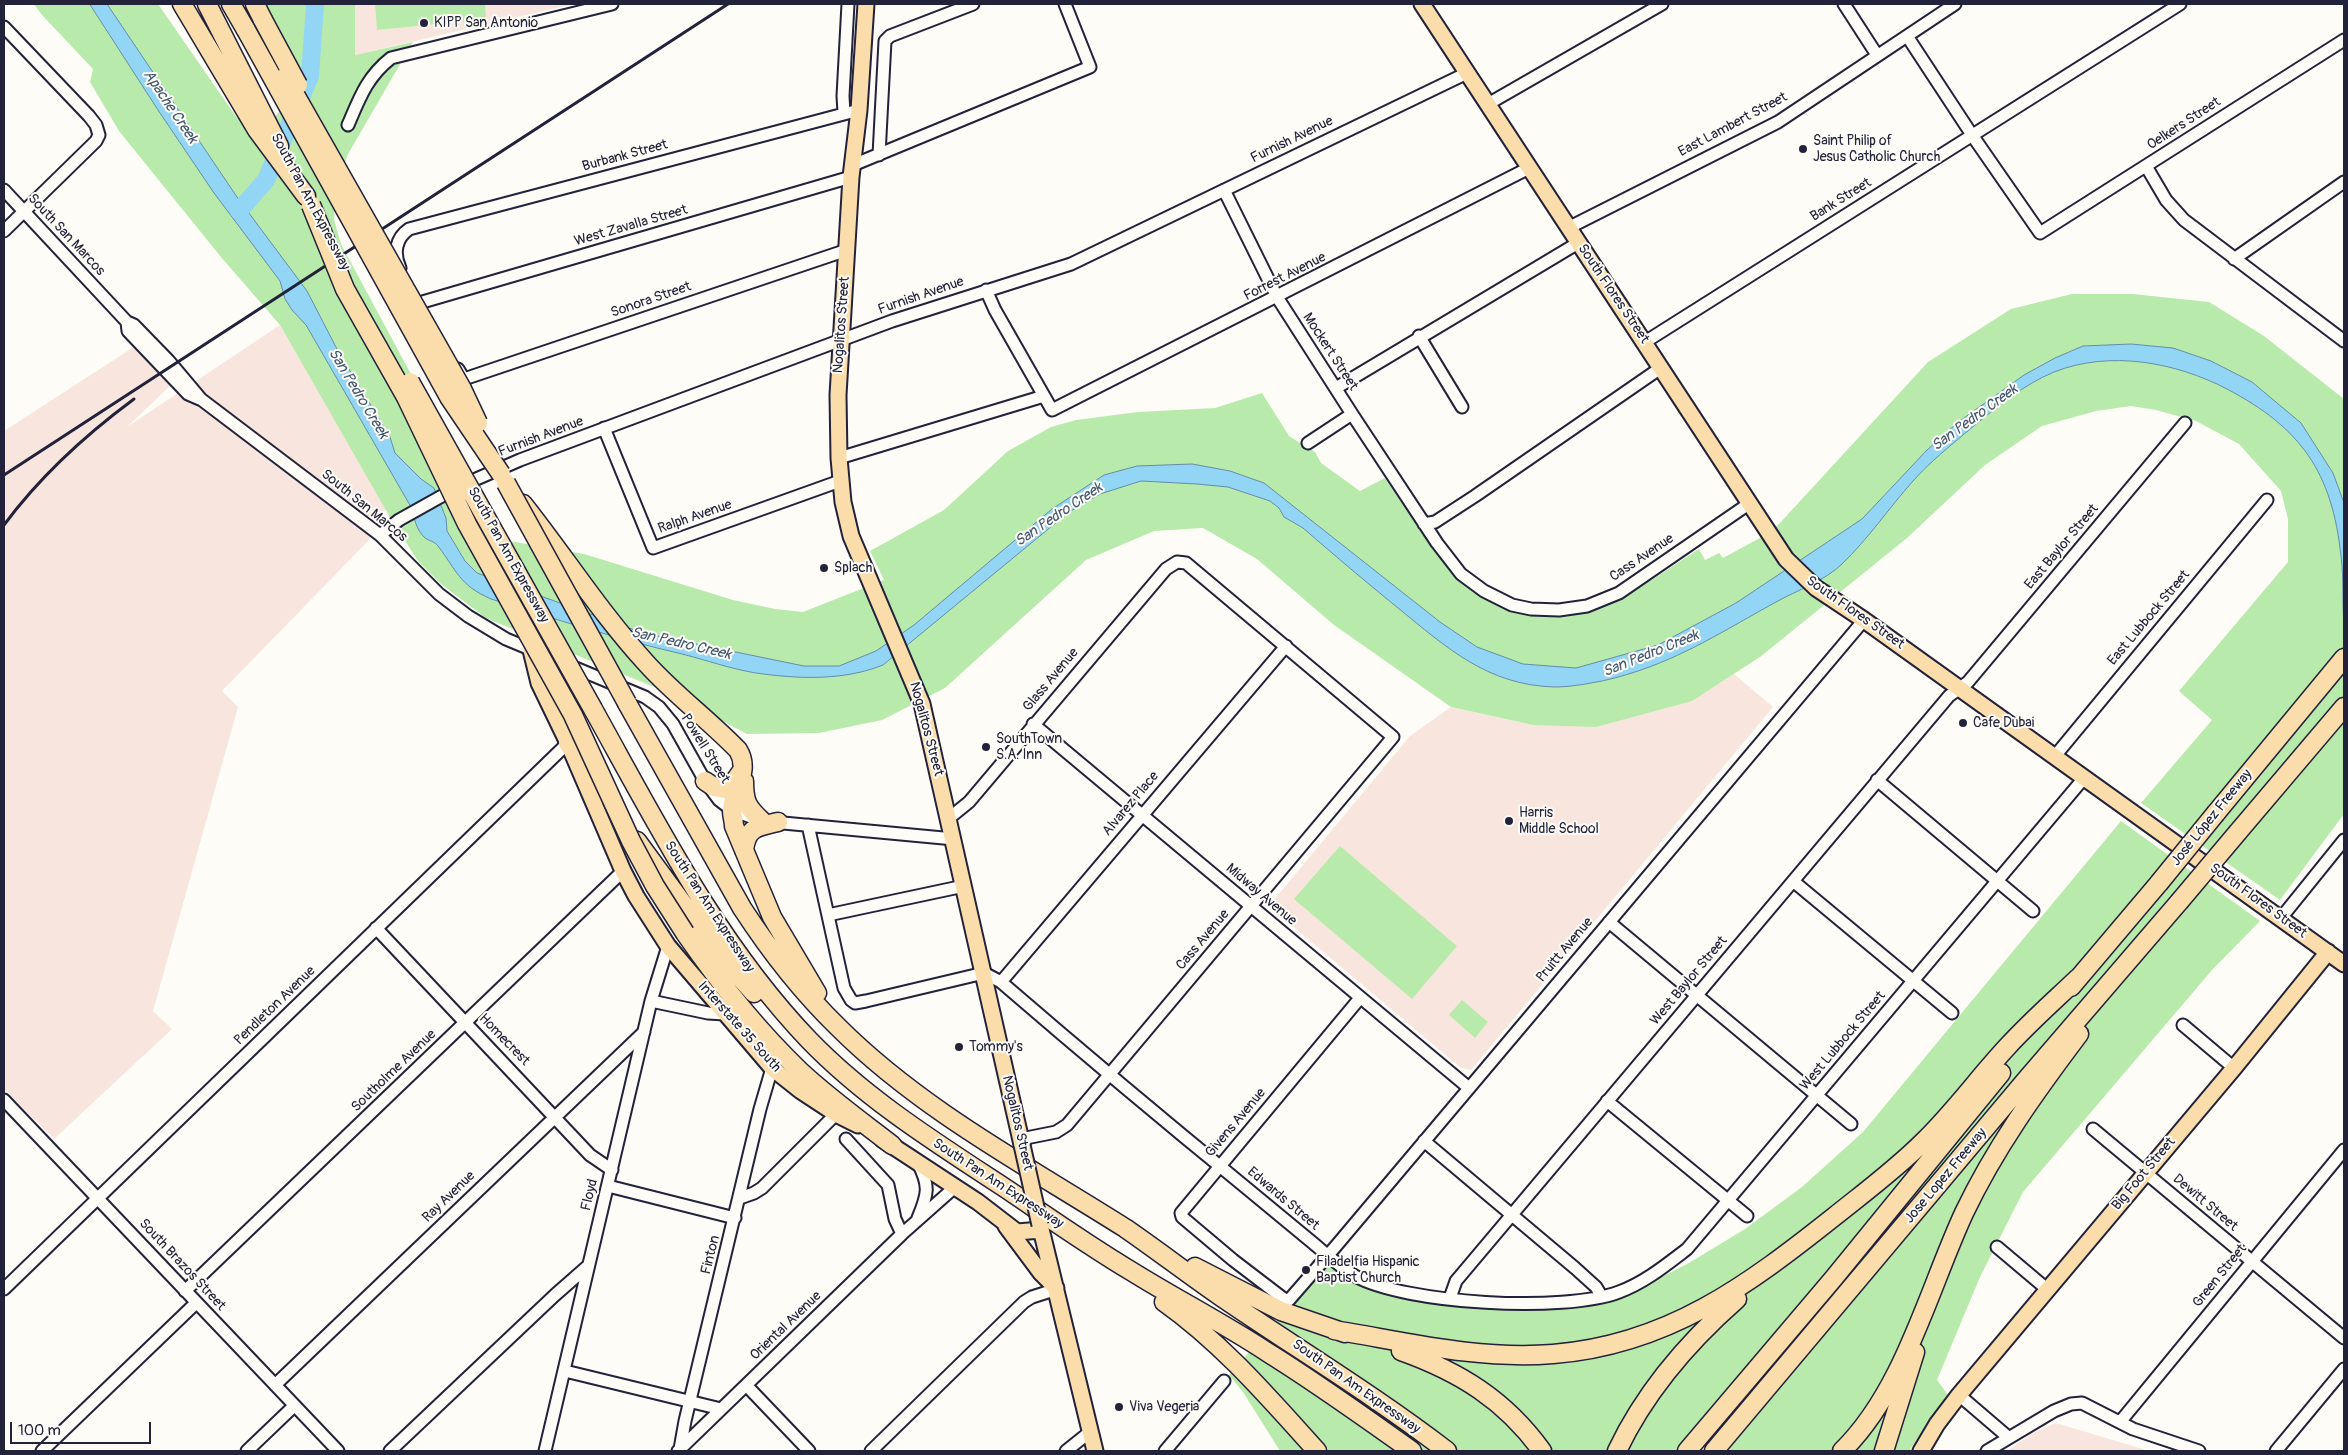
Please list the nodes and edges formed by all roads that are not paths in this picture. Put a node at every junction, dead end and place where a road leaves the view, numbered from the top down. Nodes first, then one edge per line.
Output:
1 (182, 4) edge
2 (194, 4) edge
3 (206, 4) edge
4 (231, 4) edge
5 (243, 4) edge
6 (255, 4) edge
7 (612, 4) edge
8 (848, 4) edge
9 (866, 4) edge
10 (973, 4) edge
11 (1065, 4) edge
12 (1422, 4) edge
13 (1662, 4) edge
14 (1844, 4) edge
15 (1955, 4) edge
16 (2180, 4) edge
17 (254, 25) junction
18 (4, 27) edge
19 (1907, 36) junction
20 (2344, 40) edge
21 (218, 45) junction
22 (1878, 55) junction
23 (1467, 73) junction
24 (1488, 104) junction
25 (859, 110) junction
26 (844, 114) junction
27 (348, 124) dead end
28 (1972, 136) junction
29 (879, 155) junction
30 (2146, 166) junction
31 (1529, 168) junction
32 (852, 171) junction
33 (2344, 182) edge
34 (4, 190) edge
35 (1224, 190) junction
36 (309, 200) junction
37 (24, 211) junction
38 (1568, 228) junction
39 (4, 232) edge
40 (1578, 243) junction
41 (847, 250) junction
42 (2234, 259) junction
43 (986, 290) junction
44 (1277, 297) junction
45 (419, 304) junction
46 (1419, 336) junction
47 (2343, 338) edge
48 (840, 340) junction
49 (1645, 342) junction
50 (1662, 367) junction
51 (1336, 388) junction
52 (1044, 396) junction
53 (1462, 407) dead end
54 (1352, 414) junction
55 (2185, 423) dead end
56 (604, 428) junction
57 (1308, 443) dead end
58 (839, 458) junction
59 (504, 478) junction
60 (840, 481) junction
61 (2266, 500) dead end
62 (1750, 503) junction
63 (1424, 524) junction
64 (380, 535) junction
65 (1864, 620) junction
66 (1286, 646) junction
67 (531, 650) junction
68 (2344, 658) edge
69 (1959, 688) junction
70 (2344, 707) edge
71 (1034, 724) junction
72 (568, 742) junction
73 (2055, 756) junction
74 (744, 768) junction
75 (2084, 778) junction
76 (1877, 780) junction
77 (705, 781) junction
78 (732, 810) junction
79 (1142, 815) junction
80 (948, 819) junction
81 (770, 822) junction
82 (808, 825) junction
83 (954, 839) junction
84 (2344, 840) edge
85 (744, 850) junction
86 (624, 871) junction
87 (1794, 881) junction
88 (1998, 881) junction
89 (964, 886) junction
90 (2179, 902) junction
91 (1251, 906) junction
92 (2033, 910) dead end
93 (828, 915) junction
94 (2281, 918) junction
95 (1609, 922) junction
96 (376, 928) junction
97 (668, 946) junction
98 (2328, 952) junction
99 (2344, 964) edge
100 (984, 973) junction
101 (2078, 978) junction
102 (1912, 981) junction
103 (1000, 982) junction
104 (1697, 995) junction
105 (1360, 998) junction
106 (651, 1001) junction
107 (725, 1014) junction
108 (1952, 1014) dead end
109 (467, 1022) junction
110 (2182, 1025) dead end
111 (838, 1028) junction
112 (644, 1032) junction
113 (811, 1042) junction
114 (772, 1068) junction
115 (2234, 1068) junction
116 (1110, 1075) junction
117 (1469, 1088) junction
118 (1817, 1095) junction
119 (4, 1100) edge
120 (1607, 1101) junction
121 (836, 1114) junction
122 (555, 1116) junction
123 (1851, 1124) dead end
124 (2092, 1129) dead end
125 (846, 1139) dead end
126 (1424, 1141) junction
127 (1021, 1142) junction
128 (892, 1145) junction
129 (2344, 1150) edge
130 (917, 1162) junction
131 (1220, 1166) junction
132 (612, 1170) junction
133 (2145, 1173) junction
134 (608, 1186) junction
135 (955, 1187) junction
136 (98, 1198) junction
137 (740, 1198) junction
138 (1728, 1202) junction
139 (1512, 1215) junction
140 (1747, 1216) dead end
141 (735, 1218) junction
142 (916, 1222) junction
143 (1005, 1225) junction
144 (1041, 1228) junction
145 (902, 1234) junction
146 (1146, 1242) junction
147 (1997, 1247) dead end
148 (1791, 1250) junction
149 (1328, 1256) junction
150 (1945, 1258) junction
151 (2252, 1262) junction
152 (588, 1266) junction
153 (1128, 1270) junction
154 (4, 1289) edge
155 (1056, 1289) junction
156 (2048, 1290) junction
157 (185, 1291) junction
158 (1602, 1297) junction
159 (1450, 1298) junction
160 (1289, 1300) joint
161 (196, 1302) junction
162 (1334, 1330) junction
163 (2344, 1338) edge
164 (2344, 1369) edge
165 (564, 1371) junction
166 (1224, 1381) dead end
167 (275, 1386) junction
168 (746, 1386) junction
169 (1959, 1395) junction
170 (690, 1401) junction
171 (294, 1406) junction
172 (721, 1409) junction
173 (2120, 1422) junction
174 (1292, 1424) junction
175 (1091, 1431) junction
176 (2008, 1437) junction
177 (1717, 1448) edge
178 (679, 1450) edge
179 (42, 1451) edge
180 (247, 1451) edge
181 (338, 1451) edge
182 (390, 1451) edge
183 (545, 1451) edge
184 (809, 1451) edge
185 (871, 1451) edge
186 (1066, 1451) edge
187 (1095, 1451) edge
188 (1165, 1451) edge
189 (1307, 1451) edge
190 (1317, 1451) edge
191 (1412, 1451) edge
192 (1447, 1451) edge
193 (1542, 1451) edge
194 (1617, 1451) edge
195 (1687, 1451) edge
196 (1842, 1451) edge
197 (1884, 1451) edge
198 (1921, 1451) edge
199 (1987, 1451) edge
200 (2199, 1451) edge
201 (2276, 1451) edge

1 - 21 highway
2 - 21 highway, South Pan Am Expressway
3 - 21 highway, South Pan Am Expressway
4 - 17 highway, South Pan Am Expressway
5 - 17 highway, South Pan Am Expressway
6 - 17 highway
7 - 27 street
8 - 26 street
9 - 25 main road, Nogalitos Street
10 - 29 street
11 - 29 street, West Zavalla Street
12 - 23 main road, South Flores Street
13 - 24 street
14 - 22 street
15 - 19 street, East Lambert Street
16 - 28 street, Bank Street
17 - 59 highway, South Pan Am Expressway, bridge
17 - 59 highway, South Pan Am Expressway, bridge
18 - 37 street
19 - 22 street, East Lambert Street
19 - 28 street
20 - 30 street, Oelkers Street
21 - 36 highway, South Pan Am Expressway
21 - 36 highway
22 - 38 street, East Lambert Street
23 - 24 main road, South Flores Street
23 - 35 street, Furnish Avenue
24 - 31 main road, South Flores Street
25 - 26 street, Burbank Street
25 - 32 main road, Nogalitos Street
26 - 45 street, Burbank Street
28 - 30 street, Oelkers Street
28 - 49 street, Bank Street
29 - 32 street, West Zavalla Street
30 - 42 street
31 - 38 main road, South Flores Street
31 - 44 street, Forrest Avenue
32 - 41 main road, Nogalitos Street
32 - 45 street, West Zavalla Street
33 - 42 street
34 - 37 street, South San Marcos
35 - 43 street, Furnish Avenue
35 - 44 street, Mockert Street
36 - 113 highway, South Pan Am Expressway, bridge
36 - 128 highway, bridge
37 - 39 street
37 - 64 street, South San Marcos
38 - 40 main road, South Flores Street
40 - 46 street
40 - 49 main road, South Flores Street
41 - 45 street, Sonora Street
41 - 48 main road, Nogalitos Street
42 - 47 street
43 - 48 street, Furnish Avenue
43 - 52 street
44 - 51 street, Mockert Street
44 - 52 street, Forrest Avenue
46 - 51 street
46 - 53 street
48 - 56 street, Furnish Avenue
48 - 58 main road, Nogalitos Street
49 - 50 main road, South Flores Street
50 - 62 main road, South Flores Street
50 - 63 street
51 - 54 street, Mockert Street
52 - 58 street
54 - 57 street
54 - 63 street, Mockert Street
55 - 69 street, East Baylor Street
56 - 60 street, Ralph Avenue
56 - 64 street, Furnish Avenue
58 - 60 main road, Nogalitos Street
59 - 74 highway, bridge
59 - 111 highway, South Pan Am Expressway, bridge
60 - 80 main road, Nogalitos Street
61 - 73 street, East Lubbock Street
62 - 63 street, Cass Avenue
62 - 65 main road, South Flores Street
64 - 67 street, South San Marcos
65 - 69 main road, South Flores Street
65 - 95 street, Pruitt Avenue
66 - 71 street, Glass Avenue
66 - 79 street, Alvarez Place
66 - 91 street, Cass Avenue
67 - 72 main road, Interstate 35 South
67 - 77 street, Powell Street
68 - 101 highway, José López Freeway, bridge
69 - 73 main road, South Flores Street
69 - 76 street, West Baylor Street
70 - 90 highway, José López Freeway, bridge
71 - 79 street, Midway Avenue
71 - 80 street, Glass Avenue
72 - 86 main road, Interstate 35 South
72 - 96 street, Pendleton Avenue
72 - 113 highway
73 - 75 main road, South Flores Street
74 - 77 highway
74 - 78 highway
74 - 81 highway
75 - 88 street, West Lubbock Street
75 - 94 main road, South Flores Street
76 - 87 street, West Baylor Street
76 - 88 street
77 - 78 street, Powell Street
78 - 81 street, Powell Street
78 - 85 highway
79 - 91 street, Midway Avenue
79 - 103 street, Alvarez Place
80 - 83 main road, Nogalitos Street
81 - 82 street, Powell Street
81 - 85 highway
82 - 83 street, Powell Street
82 - 93 street
83 - 89 main road, Nogalitos Street
84 - 94 street
85 - 111 highway
86 - 97 main road, Interstate 35 South
86 - 109 street, Southolme Avenue
87 - 102 street
87 - 104 street, West Baylor Street
88 - 92 street
88 - 102 street, West Lubbock Street
89 - 93 street
89 - 100 main road, Nogalitos Street
90 - 150 highway
90 - 177 highway, Jose Lopez Freeway
91 - 105 street, Midway Avenue
91 - 116 street, Cass Avenue
93 - 100 street
94 - 98 main road, South Flores Street
95 - 104 street
95 - 117 street, Pruitt Avenue
96 - 109 street, Homecrest
96 - 136 street, Pendleton Avenue
97 - 106 street, Floyd
97 - 107 main road, Interstate 35 South
98 - 99 main road, South Flores Street
98 - 115 main road, Big Foot Street
100 - 103 street, Edwards Street
100 - 127 main road, Nogalitos Street
101 - 148 highway
101 - 195 highway, Jose Lopez Freeway
102 - 108 street
102 - 118 street, West Lubbock Street
103 - 116 street, Edwards Street
104 - 118 street
104 - 120 street, West Baylor Street
105 - 117 street, Midway Avenue
105 - 131 street, Givens Avenue
106 - 107 street
106 - 112 street, Floyd
107 - 114 main road, Interstate 35 South
109 - 122 street, Homecrest
109 - 157 street, Southolme Avenue
110 - 115 street
111 - 146 highway, South Pan Am Expressway
112 - 122 street, Ray Avenue
112 - 132 street, Floyd
113 - 153 highway, South Pan Am Expressway
114 - 121 main road, Interstate 35 South
114 - 137 street, Finton
115 - 133 main road, Big Foot Street
116 - 127 street, Cass Avenue
116 - 131 street, Edwards Street
117 - 126 street, Pruitt Avenue
118 - 123 street
118 - 138 street, West Lubbock Street
119 - 136 street, South Brazos Street
120 - 138 street
120 - 139 street, West Baylor Street
121 - 128 main road, Interstate 35 South
121 - 137 street
122 - 132 street, Homecrest
122 - 167 street, Ray Avenue
124 - 133 street, Dewitt Street
125 - 145 street
126 - 139 street
126 - 149 street, Pruitt Avenue
127 - 144 main road, Nogalitos Street, bridge
128 - 130 main road, Interstate 35 South
129 - 151 street, Green Street
130 - 135 main road, Interstate 35 South
130 - 142 street, Oriental Avenue
131 - 149 street, Edwards Street
131 - 160 street, Givens Avenue
132 - 134 street, Floyd
133 - 151 street, Dewitt Street
133 - 156 main road, Big Foot Street
134 - 141 street
134 - 152 street, Floyd
135 - 142 street, Oriental Avenue
135 - 143 main road, Interstate 35 South
136 - 154 street, Pendleton Avenue
136 - 157 street, South Brazos Street
137 - 141 street, Finton
138 - 140 street
138 - 158 street, West Lubbock Street
139 - 158 street
139 - 159 street, West Baylor Street
141 - 170 street, Finton
142 - 145 street, Oriental Avenue
143 - 144 main road, Interstate 35 South
143 - 155 main road, Interstate 35 South
144 - 155 main road, Nogalitos Street
145 - 168 street, Oriental Avenue
146 - 162 highway
146 - 192 highway, South Pan Am Expressway
147 - 156 street
148 - 162 highway
148 - 194 highway
149 - 159 street, Edwards Street
149 - 160 street, Pruitt Avenue
150 - 196 highway
150 - 197 highway
151 - 163 street, Dewitt Street
151 - 173 street, Green Street
152 - 165 street, Floyd
152 - 182 street
153 - 174 highway
153 - 191 highway, South Pan Am Expressway
155 - 175 main road, Nogalitos Street
155 - 185 street
156 - 169 main road, Big Foot Street
157 - 161 street, South Brazos Street
158 - 159 street, Edwards Street
161 - 167 street, South Brazos Street
161 - 179 street
162 - 193 highway
164 - 201 street
165 - 170 street
165 - 183 street, Floyd
166 - 188 street
167 - 171 street, South Brazos Street
168 - 172 street, Oriental Avenue
168 - 184 street
169 - 176 street
169 - 198 main road
170 - 172 street
170 - 178 street, Finton
171 - 180 street
171 - 181 street, South Brazos Street
172 - 178 street, Oriental Avenue
173 - 176 street
173 - 200 street
174 - 189 highway
174 - 190 highway
175 - 186 street
175 - 187 main road, Nogalitos Street
176 - 199 street

